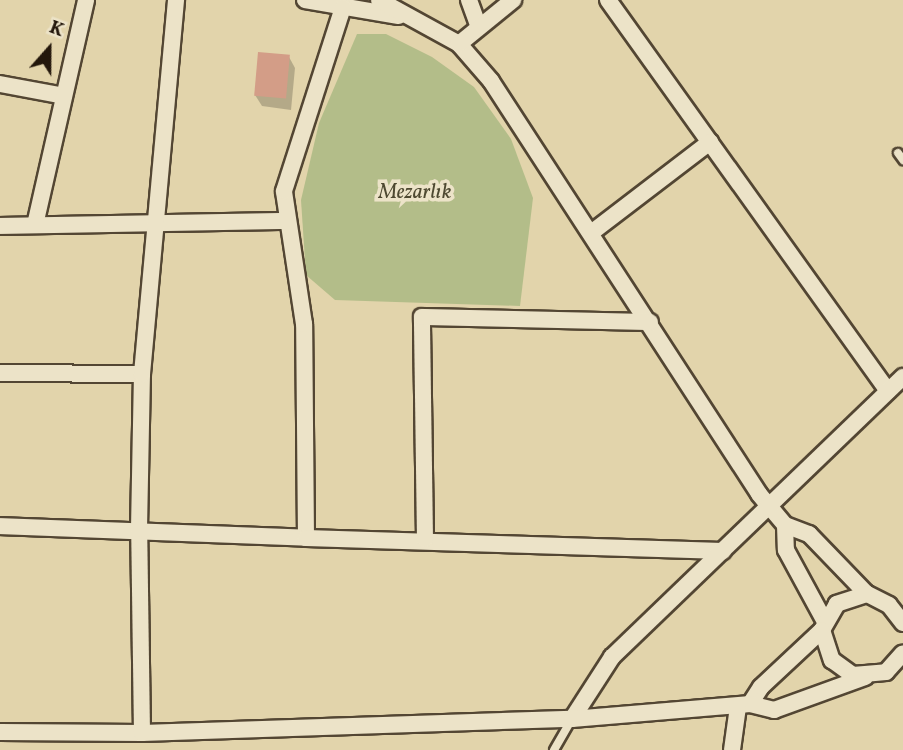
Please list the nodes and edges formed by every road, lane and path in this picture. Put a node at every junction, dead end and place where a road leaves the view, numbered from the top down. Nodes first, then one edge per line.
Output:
1 (86, 0) edge
2 (176, 0) edge
3 (304, 0) edge
4 (379, 0) edge
5 (469, 0) edge
6 (513, 0) edge
7 (608, 0) edge
8 (343, 7) junction
9 (407, 18) junction
10 (479, 27) junction
11 (459, 44) junction
12 (0, 84) edge
13 (64, 96) junction
14 (709, 142) junction
15 (286, 221) junction
16 (35, 225) junction
17 (152, 225) junction
18 (0, 226) edge
19 (591, 233) junction
20 (650, 323) junction
21 (0, 373) edge
22 (142, 374) junction
23 (903, 377) edge
24 (888, 391) junction
25 (770, 506) junction
26 (785, 525) junction
27 (0, 526) edge
28 (139, 529) junction
29 (306, 538) junction
30 (425, 540) junction
31 (723, 551) junction
32 (867, 594) junction
33 (898, 604) edge
34 (903, 623) edge
35 (823, 625) junction
36 (903, 653) edge
37 (886, 672) junction
38 (903, 676) edge
39 (865, 677) junction
40 (744, 705) junction
41 (572, 719) junction
42 (0, 732) edge
43 (142, 733) junction
44 (554, 750) edge
45 (732, 750) edge

1 - 13 street
2 - 17 street
3 - 8 street
4 - 9 street
5 - 10 street
6 - 10 street
7 - 14 street
8 - 9 street
8 - 15 street
9 - 11 street
10 - 11 street
11 - 19 street
12 - 13 street
13 - 16 street
14 - 19 street
14 - 24 street
15 - 17 street
15 - 29 street
16 - 17 street
16 - 18 street
17 - 22 street
19 - 20 street
20 - 25 street
20 - 30 street
21 - 22 street
22 - 28 street
23 - 24 street
24 - 25 street
25 - 26 street
25 - 31 street
26 - 32 street
26 - 35 street
27 - 28 street
28 - 29 street
28 - 43 street
29 - 30 street
30 - 31 street
31 - 41 street
32 - 33 street
32 - 35 street
33 - 34 street
35 - 39 street
35 - 40 street
36 - 37 street
37 - 38 street
37 - 39 street
39 - 40 street
40 - 41 street
40 - 45 street
41 - 43 street
41 - 44 lane
42 - 43 street

